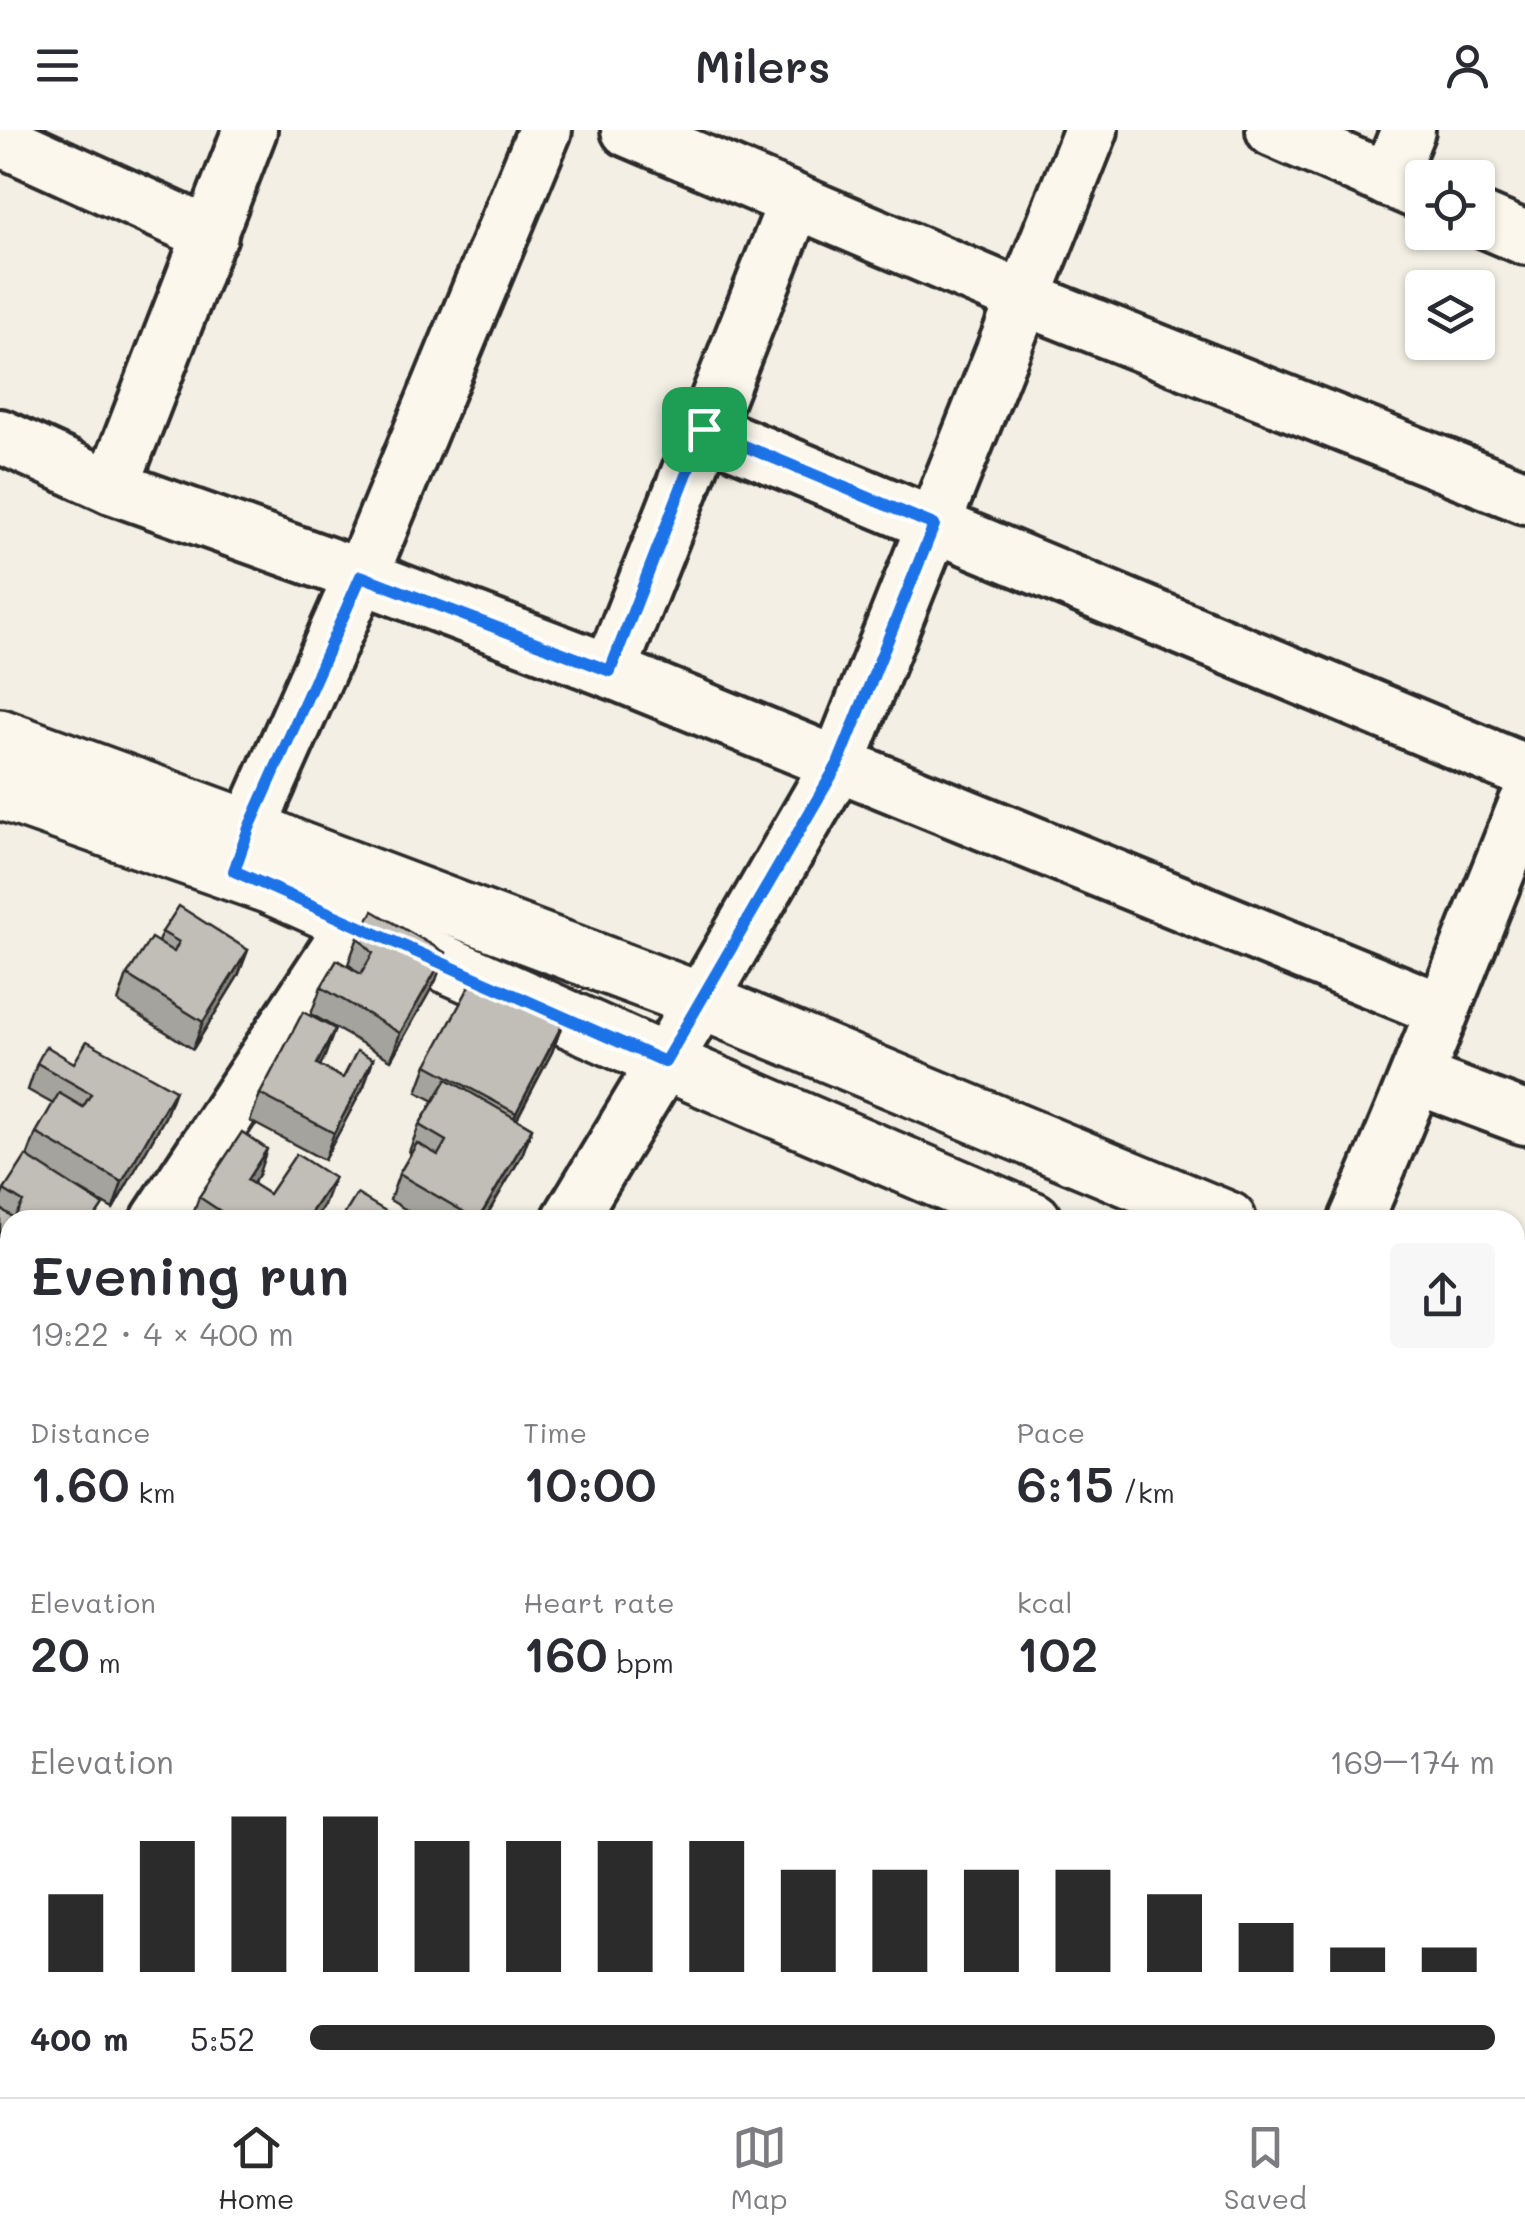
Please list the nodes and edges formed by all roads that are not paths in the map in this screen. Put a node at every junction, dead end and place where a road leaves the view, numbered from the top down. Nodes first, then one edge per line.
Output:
1 (250, 130) edge
2 (545, 130) edge
3 (628, 130) edge
4 (1091, 130) edge
5 (1273, 130) edge
6 (1408, 130) edge
7 (0, 140) edge
8 (1406, 160) edge
9 (1405, 187) edge
10 (795, 202) junction
11 (1495, 225) edge
12 (211, 235) junction
13 (1525, 238) edge
14 (1026, 299) junction
15 (704, 429) junction
16 (0, 436) edge
17 (112, 487) junction
18 (1525, 498) edge
19 (934, 525) junction
20 (361, 576) junction
21 (610, 671) junction
22 (0, 737) edge
23 (838, 764) junction
24 (1525, 771) edge
25 (0, 792) edge
26 (1525, 804) edge
27 (241, 850) junction
28 (354, 923) junction
29 (701, 1001) junction
30 (1442, 1010) junction
31 (665, 1062) junction
32 (1418, 1078) junction
33 (1525, 1118) edge
34 (165, 1210) edge
35 (575, 1210) edge
36 (1011, 1210) edge
37 (1204, 1210) edge
38 (1360, 1210) edge

1 - 12 street
2 - 20 street
3 - 10 street
4 - 14 street
5 - 9 street
6 - 8 street
7 - 12 street
10 - 14 street
10 - 15 street
11 - 13 street
12 - 17 street
14 - 18 street
14 - 19 street
15 - 19 street
15 - 21 street
16 - 17 street
17 - 20 street
19 - 23 street
19 - 24 street
20 - 21 street
20 - 27 street
21 - 23 street
22 - 27 main road
23 - 29 street
23 - 30 street
25 - 27 main road
26 - 30 street
27 - 28 main road
27 - 29 main road
28 - 31 main road
28 - 34 street
29 - 31 street
29 - 37 main road
30 - 32 street
31 - 35 street
31 - 36 main road
32 - 33 street
32 - 38 street

